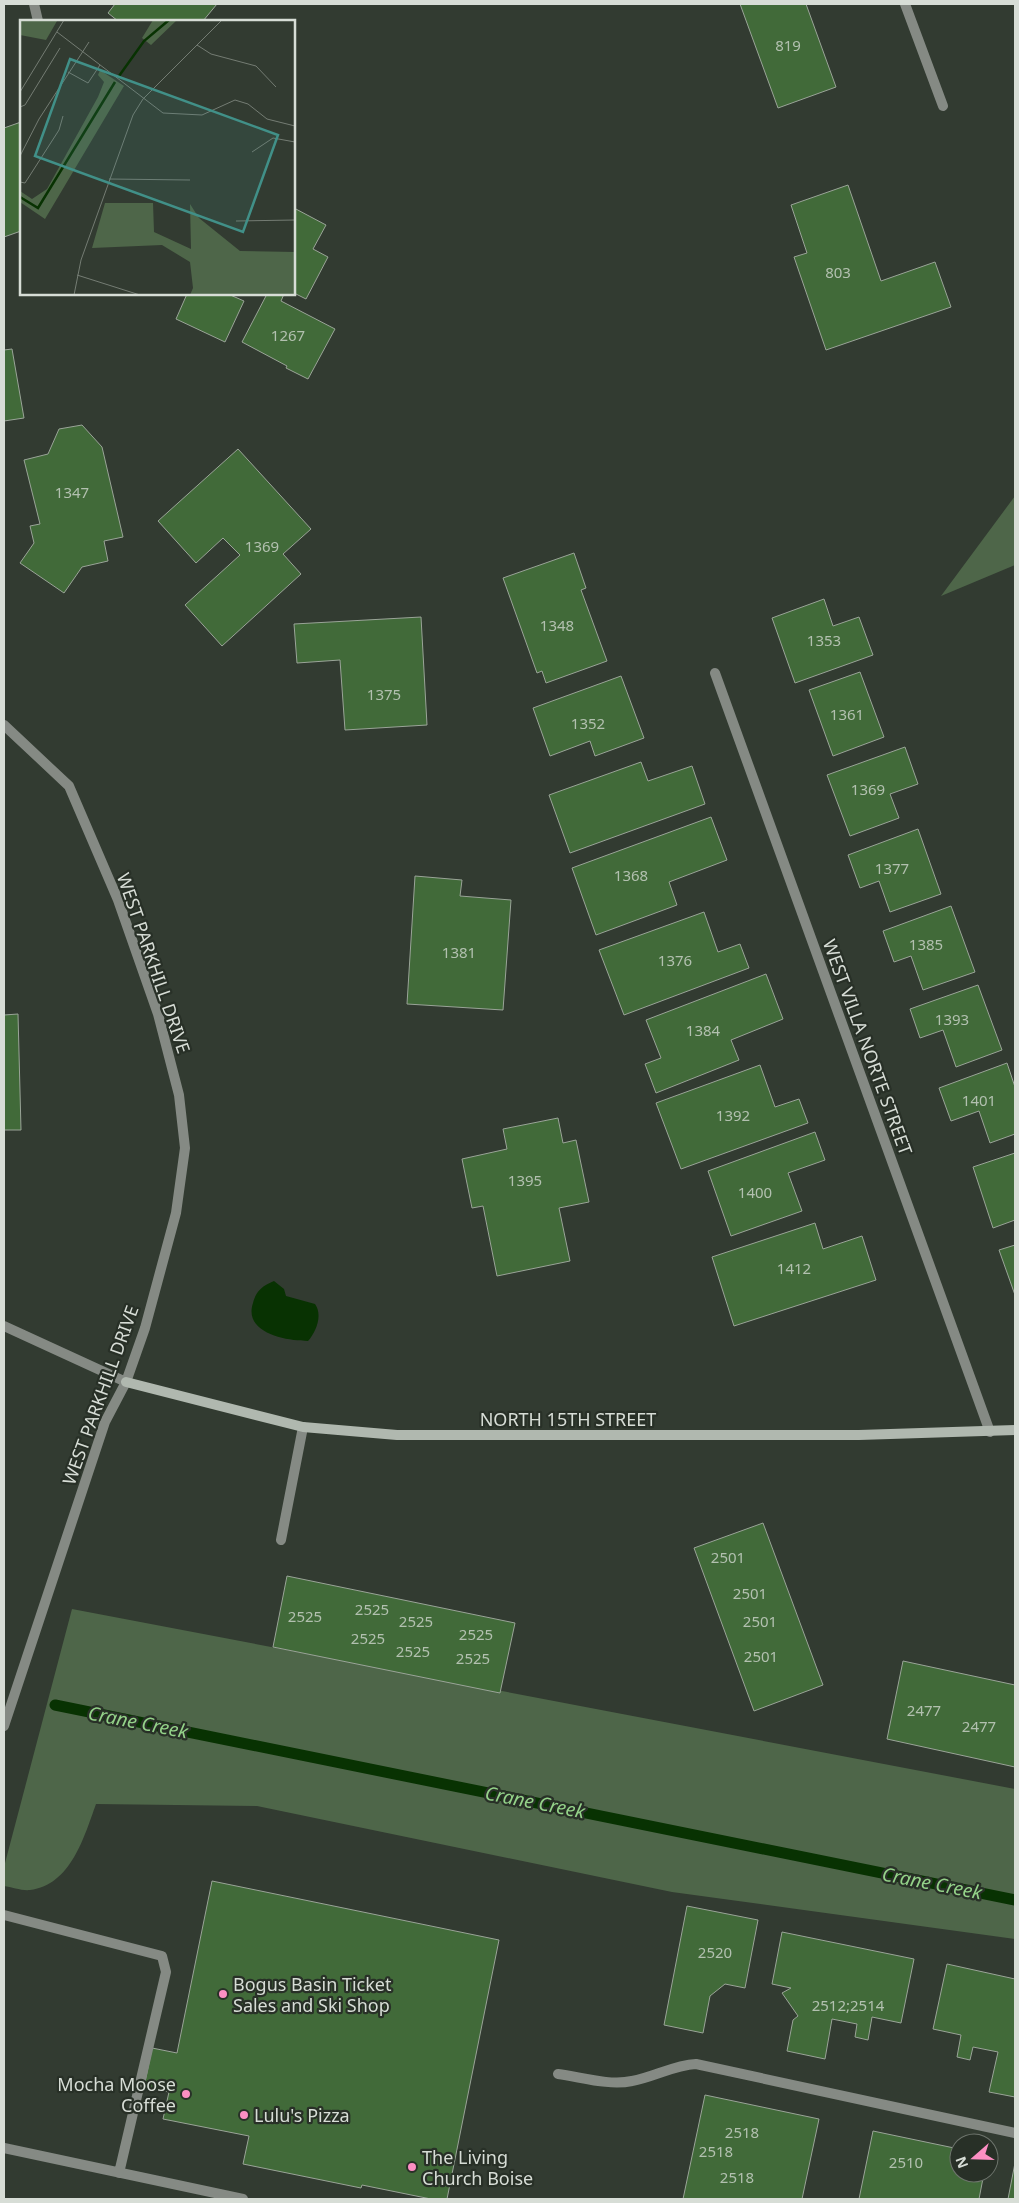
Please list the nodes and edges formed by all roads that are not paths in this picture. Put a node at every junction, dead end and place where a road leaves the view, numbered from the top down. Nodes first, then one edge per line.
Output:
1 (34, 4) edge
2 (904, 4) edge
3 (38, 20) edge
4 (944, 106) dead end
5 (715, 673) dead end
6 (4, 725) edge
7 (4, 1326) edge
8 (126, 1382) junction
9 (303, 1427) junction
10 (1015, 1430) edge
11 (990, 1432) junction
12 (281, 1540) dead end
13 (4, 1726) edge
14 (4, 1915) edge
15 (558, 2074) dead end
16 (1015, 2133) edge
17 (4, 2148) edge
18 (119, 2173) junction
19 (243, 2199) edge

1 - 3 street
2 - 4 street
5 - 11 street, WEST VILLA NORTE STREET
6 - 8 street, WEST PARKHILL DRIVE
7 - 8 street
8 - 9 street, NORTH 15TH STREET
8 - 13 street, WEST PARKHILL DRIVE
9 - 11 street, NORTH 15TH STREET
9 - 12 street
10 - 11 street, NORTH 15TH STREET
14 - 18 street
15 - 16 street
17 - 18 street
18 - 19 street

